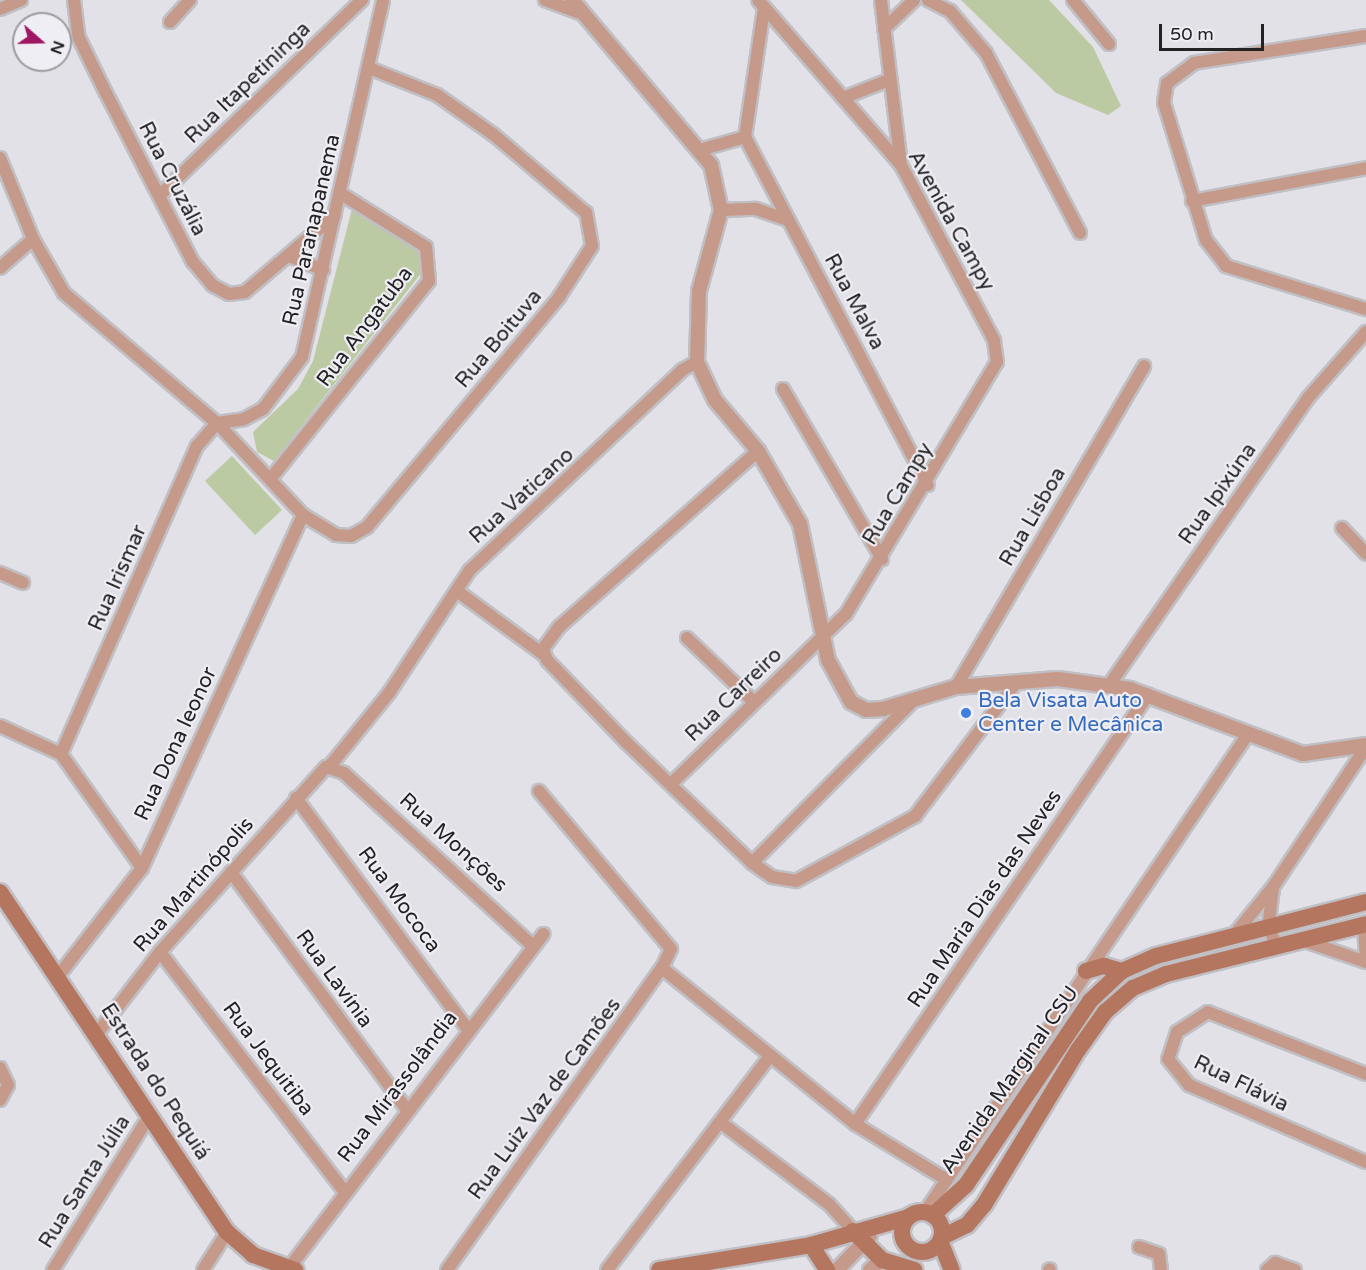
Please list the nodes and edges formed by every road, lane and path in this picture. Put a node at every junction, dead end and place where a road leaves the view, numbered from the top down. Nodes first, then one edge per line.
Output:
1 (21, 0) edge
2 (74, 0) edge
3 (190, 0) edge
4 (362, 0) edge
5 (383, 0) edge
6 (544, 0) edge
7 (572, 0) edge
8 (881, 0) edge
9 (914, 0) edge
10 (1073, 0) edge
11 (933, 1) edge
12 (761, 4) edge
13 (0, 9) edge
14 (585, 15) junction
15 (170, 22) dead end
16 (884, 29) junction
17 (1366, 36) edge
18 (1109, 44) dead end
19 (369, 68) junction
20 (889, 80) junction
21 (843, 98) junction
22 (745, 137) junction
23 (703, 149) junction
24 (0, 158) edge
25 (902, 165) junction
26 (1366, 168) edge
27 (340, 193) junction
28 (160, 195) junction
29 (1192, 201) junction
30 (721, 210) junction
31 (334, 215) junction
32 (789, 221) junction
33 (1080, 233) dead end
34 (33, 239) junction
35 (289, 256) junction
36 (0, 268) edge
37 (324, 270) junction
38 (1366, 309) edge
39 (1366, 332) edge
40 (698, 362) junction
41 (997, 362) joint
42 (1144, 366) dead end
43 (783, 389) dead end
44 (217, 423) junction
45 (758, 451) junction
46 (272, 477) junction
47 (928, 485) junction
48 (303, 515) junction
49 (1342, 528) dead end
50 (1366, 554) edge
51 (882, 559) junction
52 (0, 573) edge
53 (23, 584) dead end
54 (458, 591) junction
55 (823, 637) junction
56 (687, 638) dead end
57 (545, 657) junction
58 (397, 680) joint
59 (1016, 683) junction
60 (1110, 684) junction
61 (956, 687) junction
62 (1148, 695) junction
63 (753, 701) junction
64 (912, 702) junction
65 (0, 726) edge
66 (1246, 737) junction
67 (1366, 746) edge
68 (62, 754) junction
69 (329, 767) junction
70 (673, 782) junction
71 (538, 791) dead end
72 (296, 798) junction
73 (752, 863) junction
74 (142, 868) junction
75 (231, 872) junction
76 (1273, 887) junction
77 (0, 891) edge
78 (1366, 902) edge
79 (1365, 924) edge
80 (1268, 926) junction
81 (543, 933) dead end
82 (1234, 935) junction
83 (1301, 939) junction
84 (532, 945) junction
85 (1277, 946) junction
86 (160, 952) junction
87 (1366, 961) edge
88 (663, 969) junction
89 (1122, 970) junction
90 (1086, 971) junction
91 (60, 975) junction
92 (467, 1029) junction
93 (96, 1035) junction
94 (769, 1057) junction
95 (0, 1068) edge
96 (1366, 1074) edge
97 (0, 1100) edge
98 (407, 1110) junction
99 (150, 1115) junction
100 (720, 1122) junction
101 (855, 1124) junction
102 (1366, 1162) edge
103 (945, 1179) junction
104 (344, 1191) junction
105 (922, 1215) junction
106 (227, 1232) junction
107 (858, 1237) junction
108 (941, 1238) junction
109 (811, 1245) junction
110 (1139, 1247) dead end
111 (910, 1248) junction
112 (876, 1265) edge
113 (292, 1269) edge
114 (53, 1270) edge
115 (203, 1270) edge
116 (447, 1270) edge
117 (607, 1270) edge
118 (659, 1270) edge
119 (827, 1270) edge
120 (837, 1270) edge
121 (914, 1270) edge
122 (920, 1270) edge
123 (952, 1270) edge
124 (1161, 1270) edge
125 (1267, 1270) edge
126 (1295, 1270) edge

1 - 13 street
2 - 28 street, Rua Cruzália
3 - 15 street
4 - 28 street, Rua Itapetininga
5 - 19 street, Rua Paranapanema
6 - 14 street
7 - 14 street
8 - 16 street
9 - 16 street
10 - 18 street
11 - 33 street
12 - 21 street, Avenida Campy
12 - 22 street
14 - 23 street
16 - 20 street
17 - 29 street
19 - 27 street, Rua Paranapanema
19 - 48 street, Rua Boituva
20 - 21 street
20 - 25 street
21 - 25 street, Avenida Campy
22 - 23 street
22 - 32 street, Rua Malva
23 - 30 street
24 - 34 street, Rua Boituva
25 - 41 street, Avenida Campy
26 - 29 street
27 - 31 street, Rua Paranapanema
27 - 46 street, Rua Angatuba
28 - 35 street, Rua Cruzália
29 - 38 street
30 - 32 street
30 - 40 street
31 - 35 street, Rua Cruzália
31 - 37 street, Rua Paranapanema
32 - 47 street, Rua Malva
34 - 36 street
34 - 44 street, Rua Boituva
35 - 37 street
37 - 44 street, Rua Paranapanema
39 - 60 street, Rua Ipixúna
40 - 45 street
40 - 54 street, Rua Vaticano
41 - 47 street, Rua Campy
42 - 61 street, Rua Lisboa
43 - 51 street
44 - 46 street, Rua Boituva
44 - 68 street, Rua Irismar
45 - 55 street
45 - 57 street
46 - 48 street, Rua Boituva
47 - 51 street, Rua Campy
48 - 74 street, Rua Dona leonor
49 - 50 street
51 - 55 street, Rua Campy
52 - 53 street
54 - 57 street
54 - 58 street, Rua Vaticano
55 - 63 street, Rua Carreiro
55 - 64 street
56 - 63 street
57 - 70 street
58 - 69 street, Rua Martinópolis
59 - 60 street
59 - 61 street
59 - 73 street
60 - 62 street
61 - 64 street
62 - 66 street
62 - 101 street, Rua Maria Dias das Neves
63 - 70 street, Rua Carreiro
64 - 73 street
65 - 68 street
66 - 67 street
66 - 90 street
67 - 76 street
68 - 74 street
69 - 72 street, Rua Martinópolis
69 - 84 street, Rua Monções
70 - 73 street
71 - 88 street, Rua Luiz Vaz de Camões
72 - 75 street, Rua Martinópolis
72 - 92 street, Rua Mococa
74 - 91 street, Rua Dona leonor
75 - 86 street, Rua Martinópolis
75 - 98 street, Rua Lavínia
76 - 80 street
76 - 82 street
77 - 91 main road, Estrada do Pequiá
78 - 80 main road, Avenida Marginal CSU
79 - 83 main road, Avenida Marginal CSU
79 - 87 street
80 - 82 main road, Avenida Marginal CSU
80 - 85 street
81 - 84 street, Rua Mirassolândia
82 - 89 main road, Avenida Marginal CSU
83 - 85 main road, Avenida Marginal CSU
83 - 87 street
84 - 92 street, Rua Mirassolândia
85 - 108 main road, Avenida Marginal CSU
86 - 93 street, Rua Martinópolis
86 - 104 street, Rua Jequitiba
88 - 94 street
88 - 116 street, Rua Luiz Vaz de Camões
89 - 90 main road
89 - 105 main road, Avenida Marginal CSU
90 - 103 street
91 - 93 main road, Estrada do Pequiá
92 - 98 street, Rua Mirassolândia
93 - 99 main road, Estrada do Pequiá
94 - 100 street
94 - 101 street
95 - 97 street
96 - 102 street, Rua Flávia
98 - 104 street, Rua Mirassolândia
99 - 106 main road, Estrada do Pequiá
99 - 114 street, Rua Santa Júlia
100 - 107 street
100 - 117 street
101 - 103 street
103 - 105 street
104 - 113 street, Rua Mirassolândia
105 - 107 main road
105 - 108 main road
105 - 111 main road
106 - 113 main road, Estrada do Pequiá
106 - 115 street
107 - 109 main road
107 - 112 main road
107 - 120 street
108 - 111 main road, Avenida Marginal CSU
108 - 123 main road
109 - 118 main road
109 - 119 main road
110 - 124 street
111 - 112 main road, Avenida Marginal CSU
111 - 122 main road
112 - 121 main road
125 - 126 street

